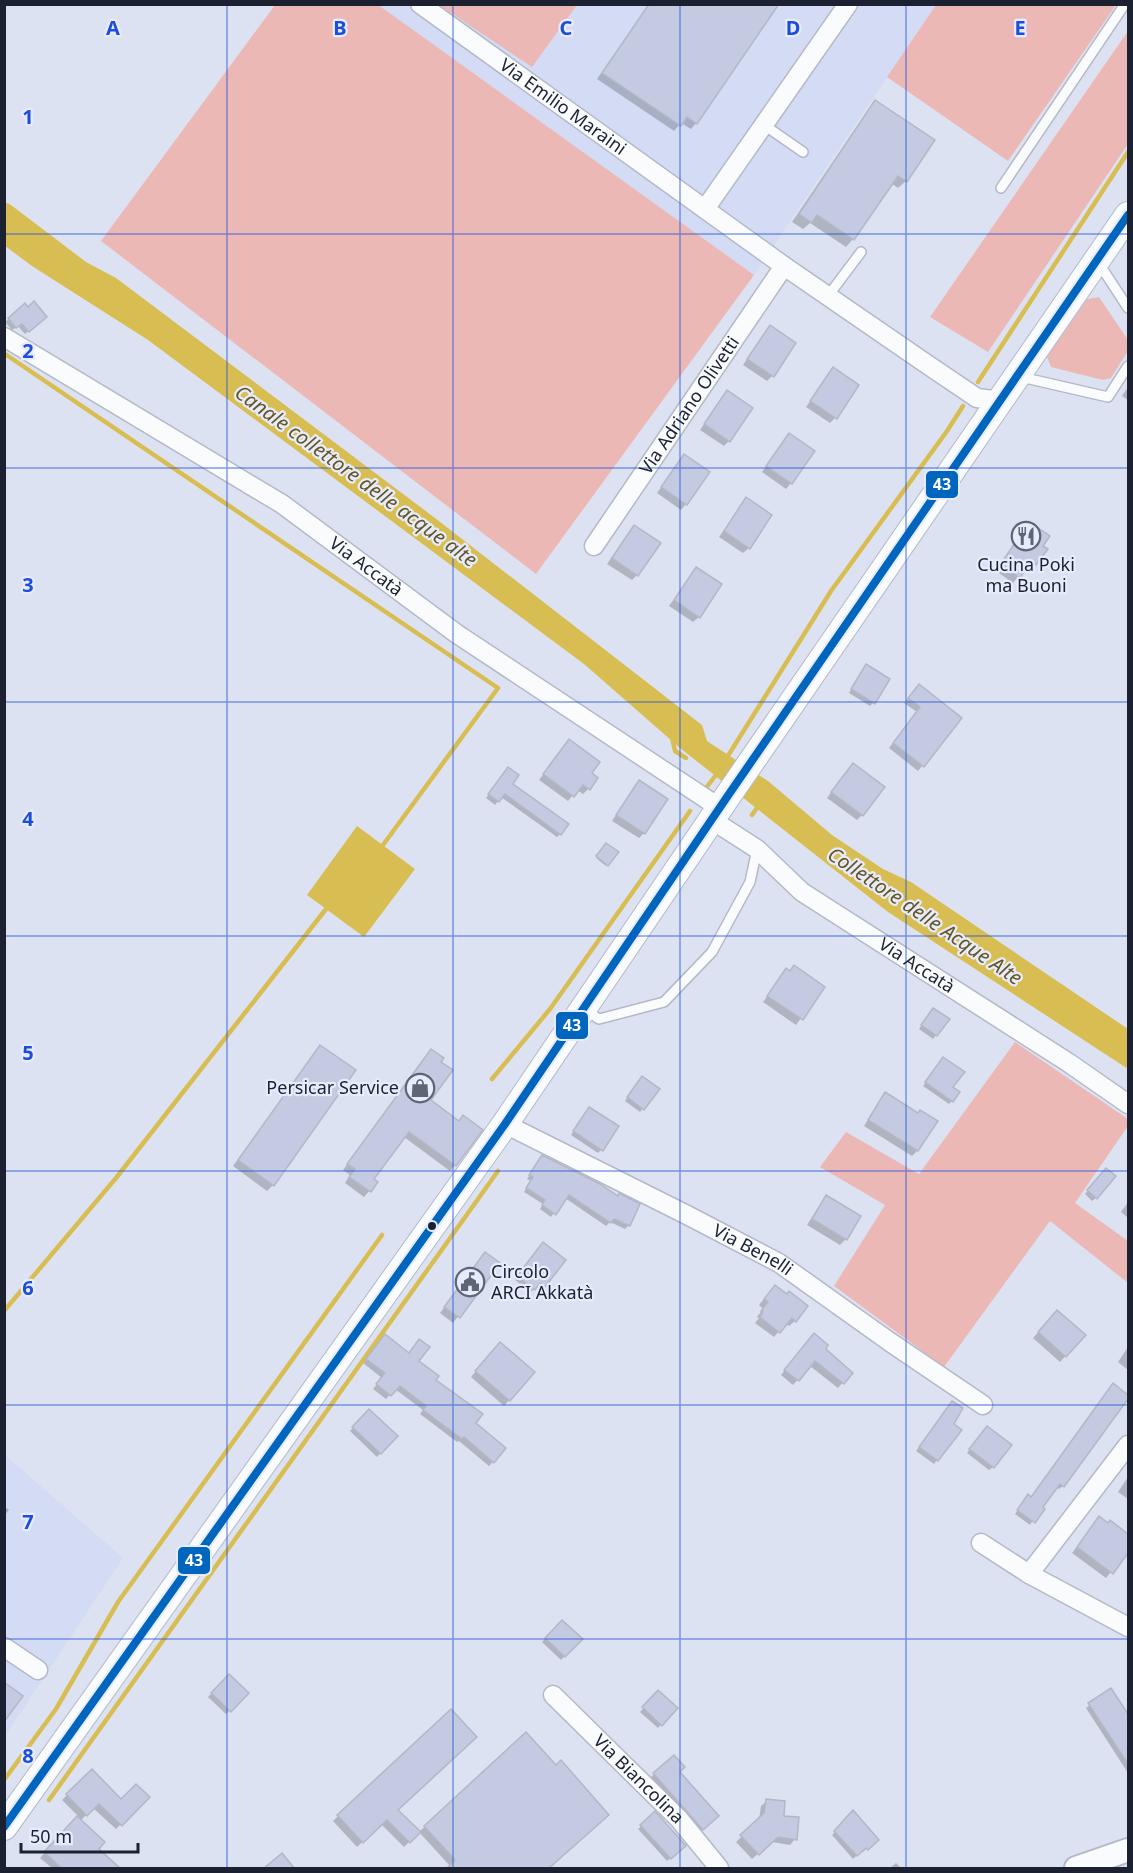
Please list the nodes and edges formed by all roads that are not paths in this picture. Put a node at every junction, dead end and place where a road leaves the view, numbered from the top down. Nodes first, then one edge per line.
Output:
1 (420, 4) edge
2 (848, 4) edge
3 (1125, 4) edge
4 (764, 125) junction
5 (803, 152) dead end
6 (1001, 188) dead end
7 (705, 209) junction
8 (1128, 215) edge
9 (861, 252) dead end
10 (1097, 261) junction
11 (784, 266) junction
12 (828, 296) junction
13 (1128, 308) edge
14 (4, 337) edge
15 (1128, 366) edge
16 (1018, 376) junction
17 (1002, 401) junction
18 (594, 546) dead end
19 (719, 808) junction
20 (757, 849) junction
21 (584, 1009) junction
22 (1128, 1104) edge
23 (505, 1124) junction
24 (983, 1405) dead end
25 (1128, 1445) edge
26 (981, 1543) dead end
27 (1029, 1574) junction
28 (1128, 1627) edge
29 (4, 1647) edge
30 (38, 1670) dead end
31 (553, 1695) dead end
32 (4, 1827) edge
33 (1128, 1850) edge
34 (719, 1869) edge
35 (1076, 1869) edge

1 - 7 street, Via Emilio Maraini
2 - 4 street
3 - 6 lane
4 - 5 lane
4 - 7 street
7 - 11 street, Via Emilio Maraini
8 - 10 main road
9 - 12 lane
10 - 13 lane
10 - 16 main road
11 - 12 street, Via Emilio Maraini
11 - 18 street, Via Adriano Olivetti
12 - 17 street, Via Emilio Maraini
14 - 19 street, Via Accatà
15 - 16 lane
16 - 17 main road
17 - 19 main road
19 - 20 street, Via Accatà
19 - 21 main road
20 - 21 lane
20 - 22 street, Via Accatà
21 - 23 main road
23 - 24 street, Via Benelli
23 - 32 main road
25 - 27 street
26 - 27 street
27 - 28 street
29 - 30 street
31 - 34 street, Via Biancolina
33 - 35 street

